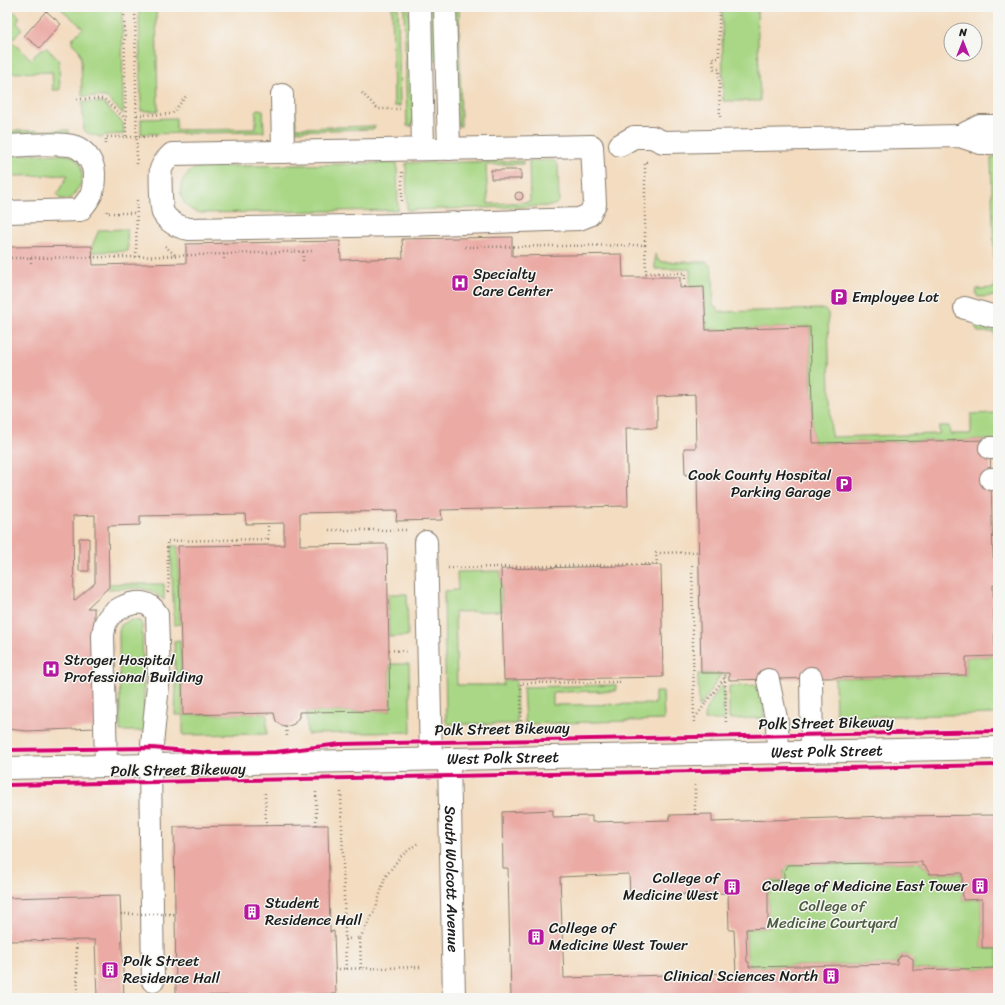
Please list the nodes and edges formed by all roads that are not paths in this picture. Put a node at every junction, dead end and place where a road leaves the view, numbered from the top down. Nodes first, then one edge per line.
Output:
1 (420, 7) edge
2 (446, 7) edge
3 (275, 95) dead end
4 (998, 126) edge
5 (960, 136) junction
6 (998, 143) edge
7 (7, 146) edge
8 (592, 146) junction
9 (449, 149) junction
10 (423, 150) junction
11 (276, 152) junction
12 (7, 212) edge
13 (998, 302) edge
14 (998, 316) edge
15 (418, 540) road end
16 (998, 748) edge
17 (778, 752) junction
18 (812, 752) junction
19 (440, 759) junction
20 (150, 765) junction
21 (106, 766) junction
22 (7, 768) edge
23 (153, 981) dead end
24 (454, 998) edge

1 - 10 street
2 - 9 street
3 - 11 street
4 - 5 street
5 - 6 street
5 - 8 street
7 - 12 street
8 - 9 street
8 - 11 street
9 - 10 street
10 - 11 street
13 - 14 street
15 - 19 street, South Wolcott Avenue
16 - 18 street, West Polk Street
17 - 18 street, West Polk Street
17 - 18 street
17 - 19 street, West Polk Street
19 - 20 street, West Polk Street
19 - 24 street, South Wolcott Avenue
20 - 21 street, West Polk Street
20 - 21 street
20 - 23 street
21 - 22 street, West Polk Street

